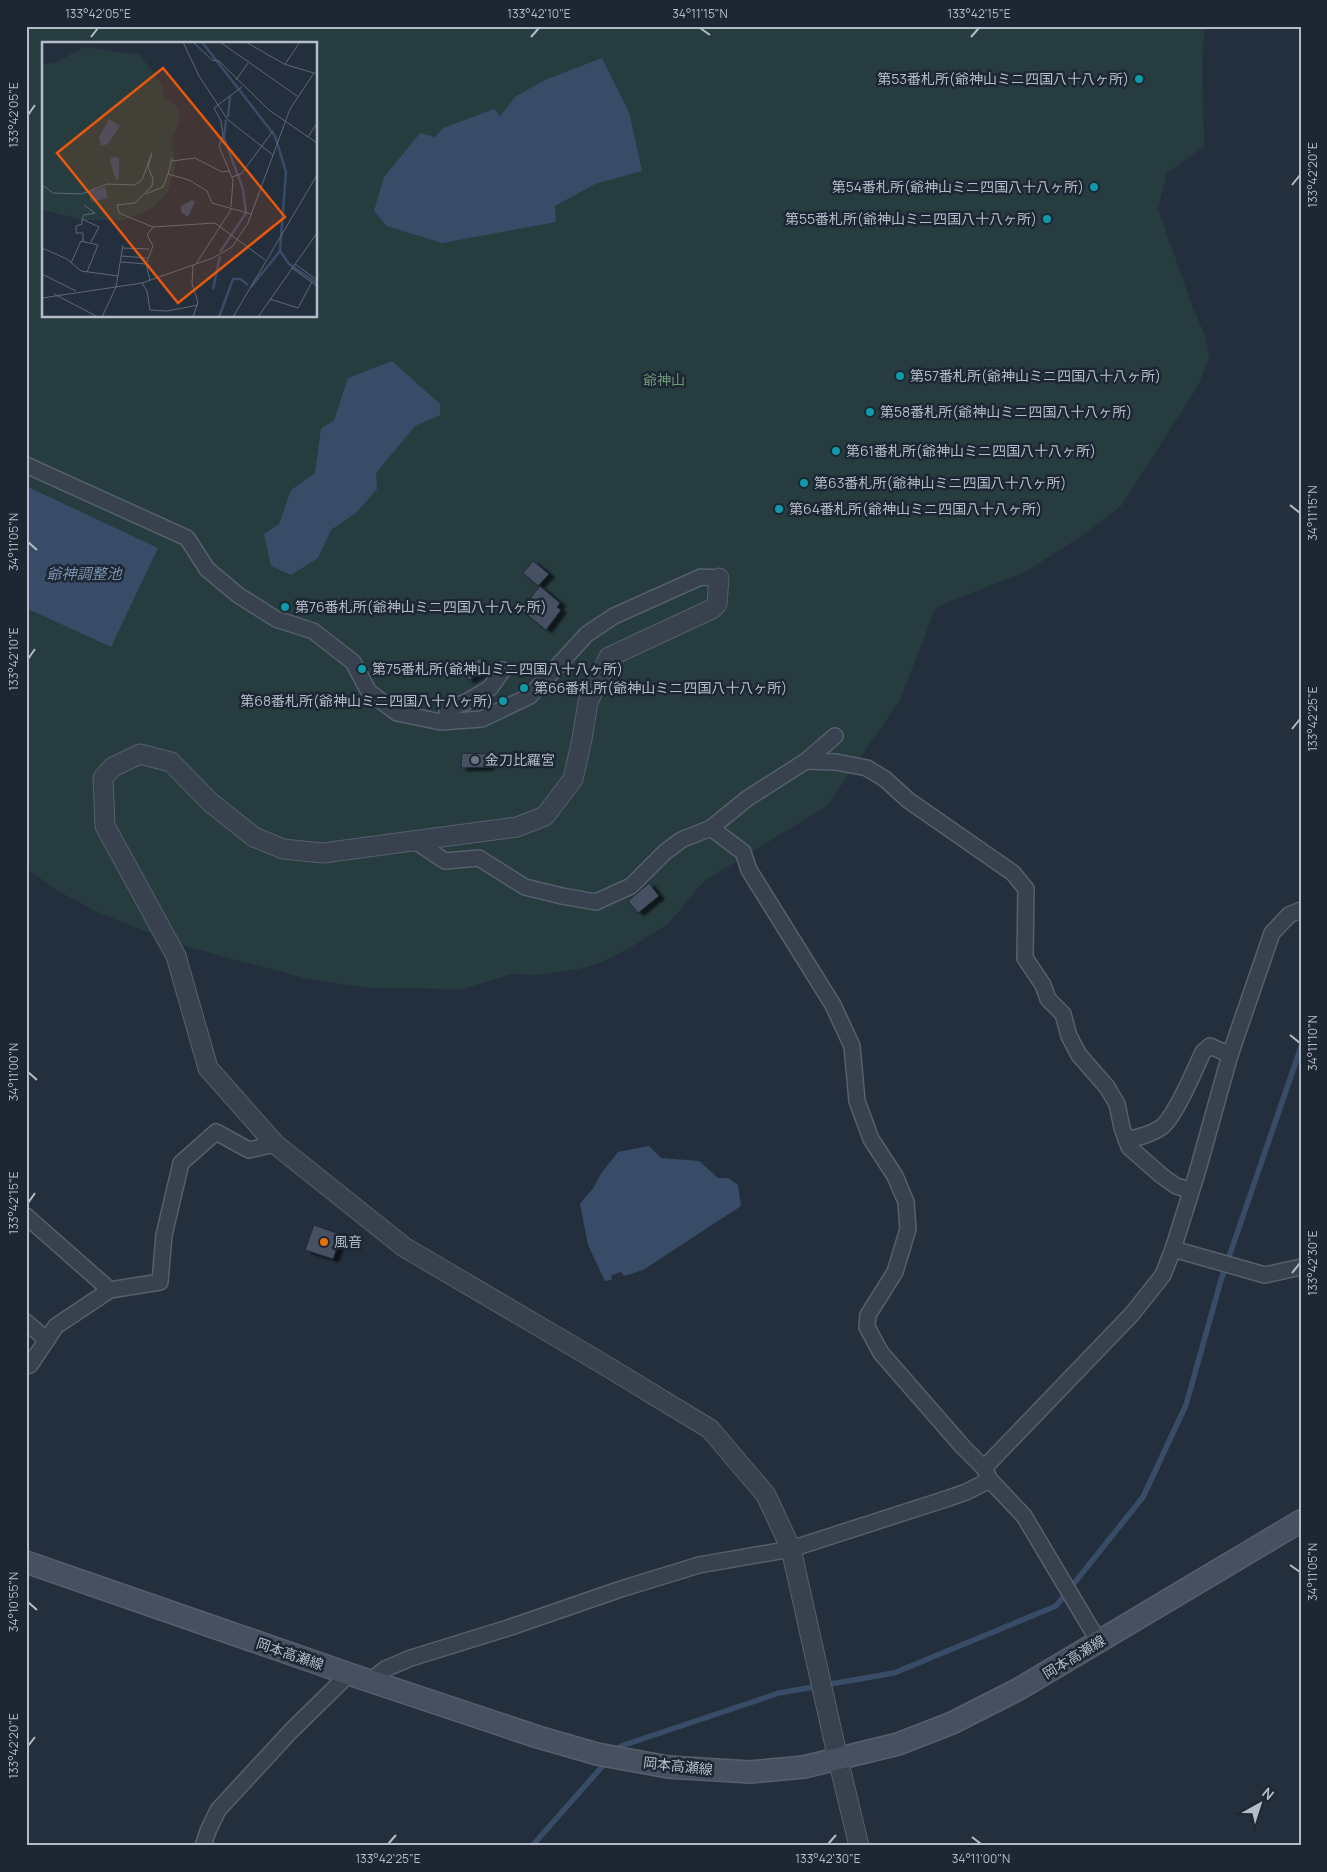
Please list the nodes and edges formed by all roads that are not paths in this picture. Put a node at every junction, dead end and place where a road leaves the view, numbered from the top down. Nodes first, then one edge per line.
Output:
1 (26, 465) edge
2 (719, 578) joint
3 (503, 670) dead end
4 (447, 722) junction
5 (835, 736) dead end
6 (806, 761) junction
7 (711, 828) junction
8 (414, 841) junction
9 (1301, 910) edge
10 (1230, 1055) junction
11 (1126, 1140) junction
12 (275, 1144) junction
13 (1191, 1190) junction
14 (26, 1216) edge
15 (1174, 1249) junction
16 (1301, 1267) edge
17 (110, 1290) junction
18 (26, 1322) edge
19 (47, 1340) junction
20 (26, 1366) edge
21 (987, 1474) junction
22 (1301, 1521) edge
23 (790, 1549) junction
24 (26, 1562) edge
25 (1099, 1642) junction
26 (349, 1674) junction
27 (370, 1681) junction
28 (838, 1758) junction
29 (204, 1846) edge
30 (860, 1846) edge

1 - 4 street
2 - 4 street
2 - 8 street
3 - 4 street
5 - 6 street
6 - 7 street
6 - 11 street
7 - 8 street
7 - 21 street
8 - 12 street
9 - 10 street
10 - 11 street
10 - 13 street
11 - 13 street
12 - 17 street
12 - 23 street
13 - 15 street
14 - 17 street
15 - 16 street
15 - 21 street
17 - 19 street
18 - 19 street
19 - 20 street
21 - 23 street
21 - 25 street
22 - 25 main road, 岡本高瀬線
23 - 27 street
23 - 28 street
24 - 26 main road, 岡本高瀬線
25 - 28 main road, 岡本高瀬線
26 - 27 main road, 岡本高瀬線
26 - 29 street
27 - 28 main road, 岡本高瀬線
28 - 30 street

